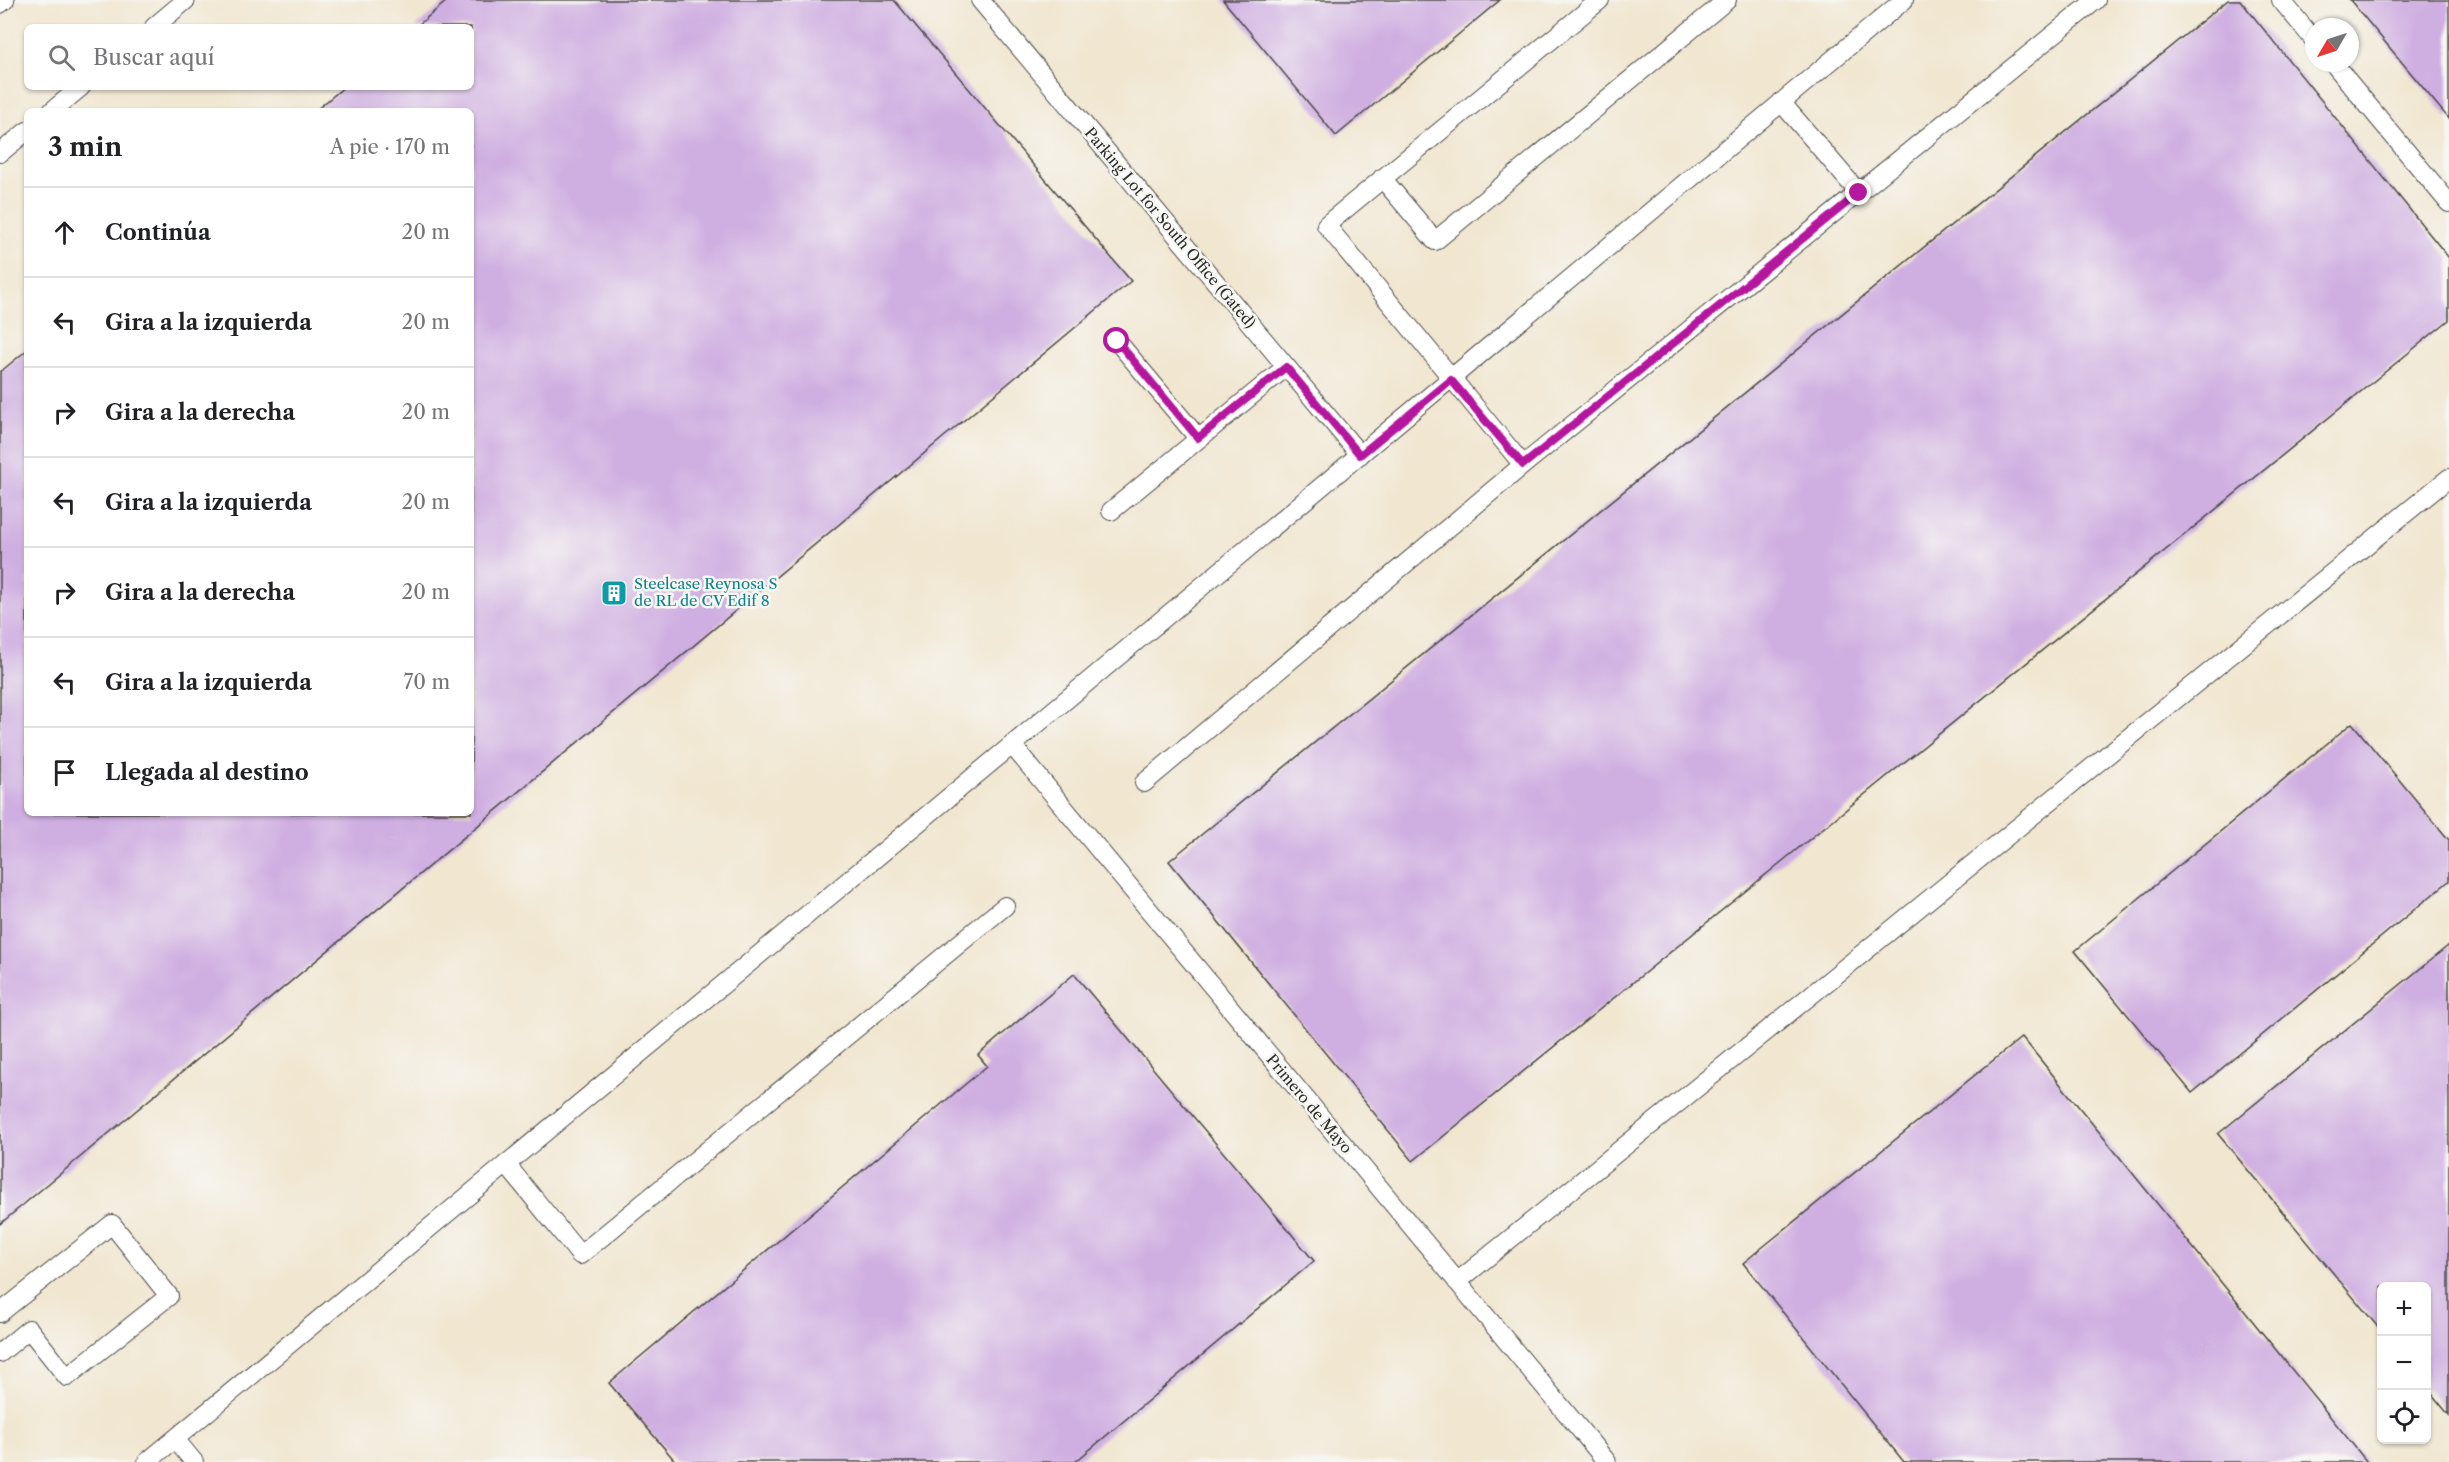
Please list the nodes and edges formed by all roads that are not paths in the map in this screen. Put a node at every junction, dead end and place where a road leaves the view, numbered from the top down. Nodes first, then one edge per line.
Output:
1 (4, 0) edge
2 (186, 0) edge
3 (980, 0) edge
4 (1600, 0) edge
5 (1727, 0) edge
6 (1904, 0) edge
7 (2096, 0) edge
8 (2281, 0) edge
9 (0, 4) edge
10 (158, 24) edge
11 (2305, 29) edge
12 (2340, 72) edge
13 (77, 90) edge
14 (1781, 102) junction
15 (55, 108) edge
16 (24, 133) edge
17 (0, 153) edge
18 (1382, 178) junction
19 (1859, 193) junction
20 (2449, 203) edge
21 (1117, 341) dead end
22 (1286, 367) junction
23 (1451, 380) junction
24 (1198, 438) junction
25 (1360, 455) junction
26 (1523, 465) junction
27 (2449, 478) edge
28 (1112, 511) dead end
29 (1012, 745) junction
30 (1144, 783) dead end
31 (1005, 906) dead end
32 (506, 1164) junction
33 (1457, 1282) junction
34 (0, 1313) edge
35 (0, 1353) edge
36 (175, 1439) junction
37 (147, 1462) edge
38 (194, 1462) edge
39 (1607, 1462) edge

1 - 9 lane
2 - 10 lane
3 - 22 lane, Parking Lot for South Office (Gated)
4 - 18 lane
5 - 18 lane
6 - 14 lane
7 - 19 lane
8 - 11 lane
12 - 20 lane
13 - 15 lane
14 - 19 lane
14 - 23 lane
16 - 17 lane
18 - 23 lane
19 - 26 lane
21 - 24 lane
22 - 24 lane
22 - 25 lane, Parking Lot for South Office (Gated)
23 - 25 lane
23 - 26 lane
24 - 28 lane
25 - 29 lane
26 - 30 lane
27 - 33 lane
29 - 32 lane
29 - 33 lane, Primero de Mayo
31 - 32 lane
32 - 36 lane
33 - 39 lane, Primero de Mayo
34 - 35 lane
36 - 37 lane
36 - 38 lane

